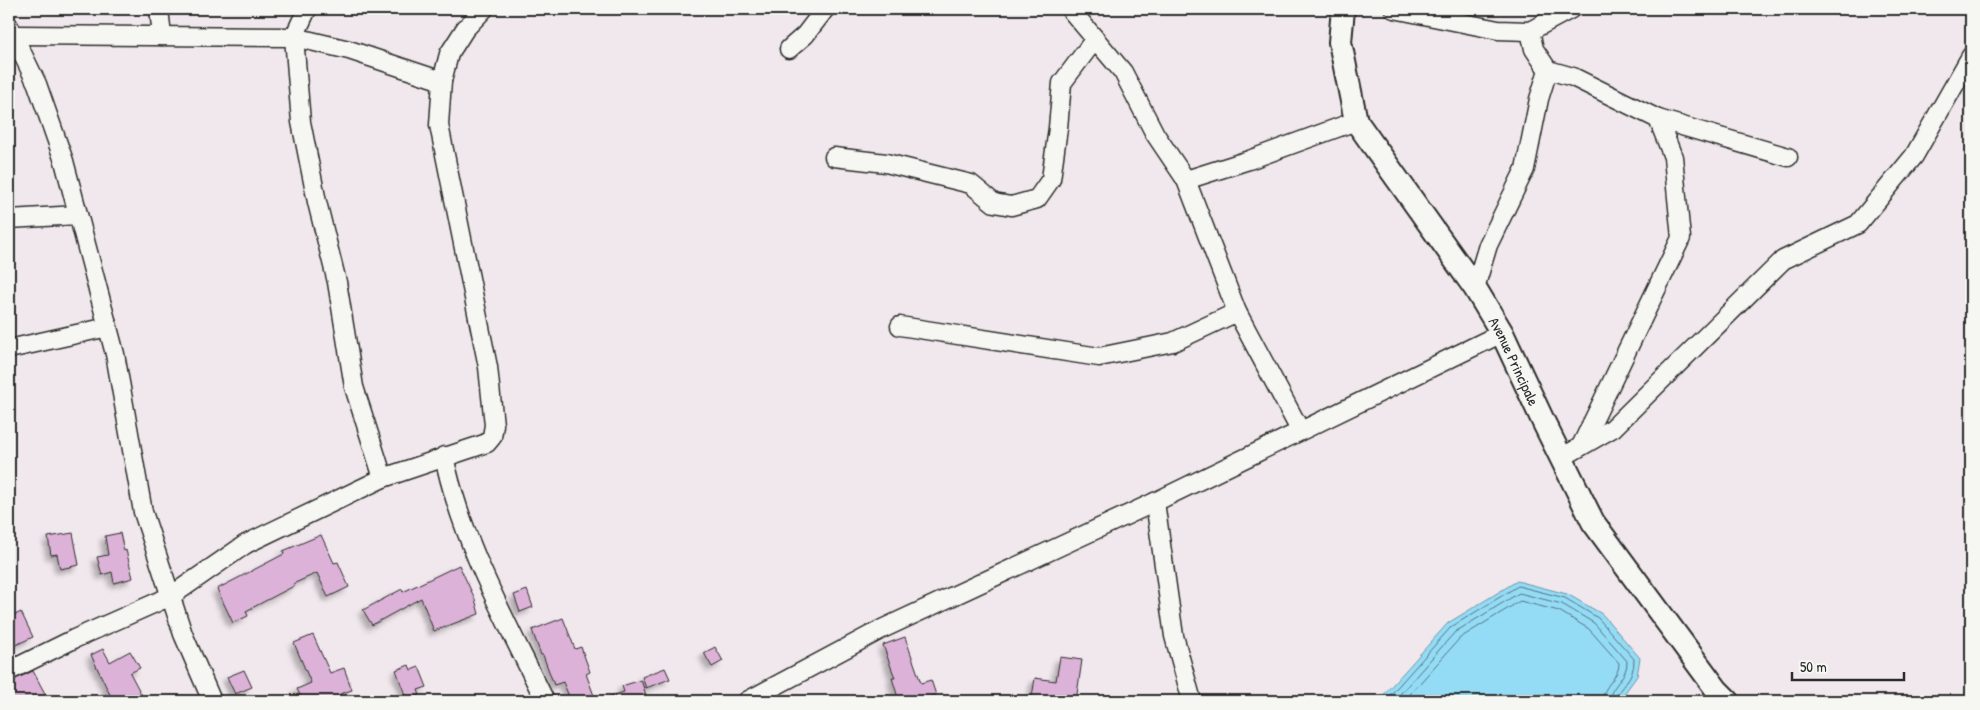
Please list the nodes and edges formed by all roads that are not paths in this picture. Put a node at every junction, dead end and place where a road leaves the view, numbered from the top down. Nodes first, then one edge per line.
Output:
1 (159, 9) edge
2 (307, 9) edge
3 (484, 9) edge
4 (825, 9) edge
5 (1070, 9) edge
6 (1343, 9) edge
7 (1394, 9) edge
8 (1571, 9) edge
9 (11, 31) edge
10 (1530, 31) junction
11 (162, 36) junction
12 (294, 37) junction
13 (1095, 39) junction
14 (788, 50) dead end
15 (1971, 56) edge
16 (1548, 70) junction
17 (442, 81) junction
18 (1658, 118) junction
19 (1356, 121) junction
20 (834, 157) dead end
21 (1788, 157) dead end
22 (1186, 180) junction
23 (78, 215) junction
24 (9, 219) edge
25 (1475, 288) junction
26 (1237, 312) junction
27 (900, 326) dead end
28 (108, 327) junction
29 (1502, 332) junction
30 (9, 349) edge
31 (1300, 430) junction
32 (1582, 444) junction
33 (444, 456) junction
34 (1561, 458) junction
35 (383, 478) junction
36 (1155, 502) junction
37 (171, 596) junction
38 (9, 671) edge
39 (212, 701) edge
40 (545, 701) edge
41 (747, 701) edge
42 (1192, 701) edge
43 (1728, 701) edge

1 - 11 street
2 - 12 street
3 - 17 street
4 - 14 street
5 - 13 street
6 - 19 street, Avenue Principale
7 - 10 street
8 - 10 street
9 - 11 street
9 - 23 street
10 - 16 street
11 - 12 street
12 - 17 street
12 - 35 street
13 - 20 street
13 - 22 street
15 - 32 street
16 - 18 street
16 - 25 street
17 - 33 street
18 - 21 street
18 - 32 street
19 - 22 street
19 - 25 street, Avenue Principale
22 - 26 street
23 - 24 street
23 - 28 street
25 - 29 street, Avenue Principale
26 - 27 street
26 - 31 street
28 - 30 street
28 - 37 street
29 - 31 street
29 - 34 street, Avenue Principale
31 - 36 street
32 - 34 street
33 - 35 street
33 - 40 street
34 - 43 street, Avenue Principale
35 - 37 street
36 - 41 street
36 - 42 street
37 - 38 street
37 - 39 street

